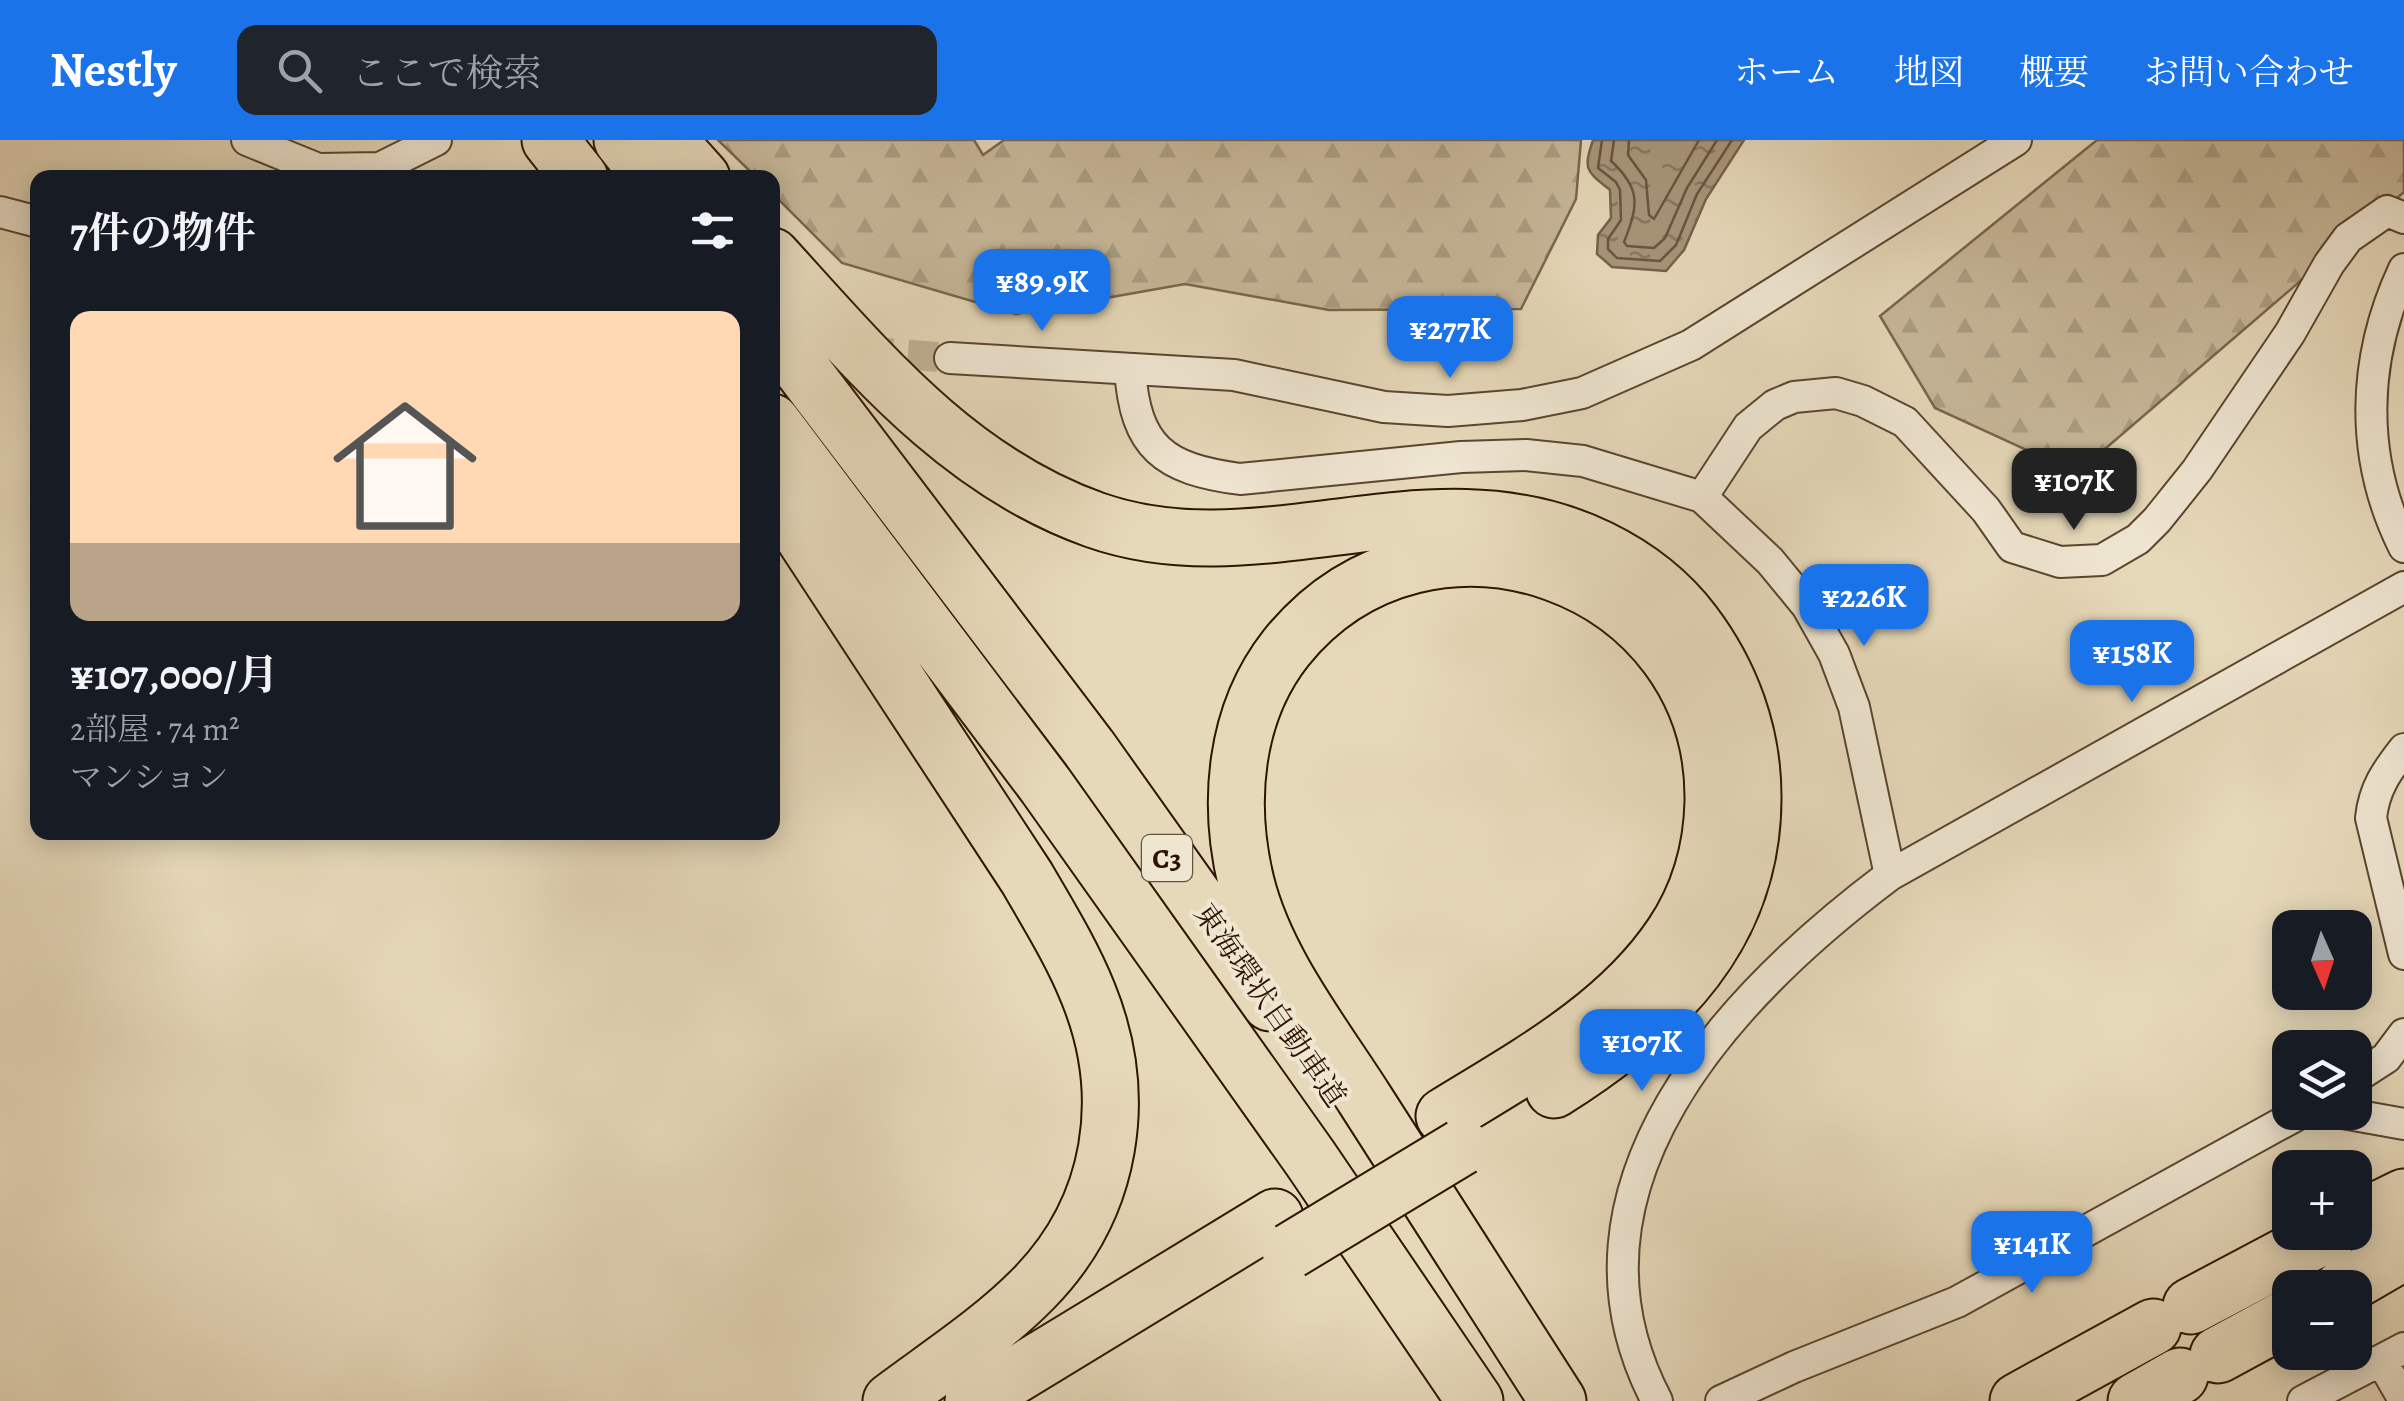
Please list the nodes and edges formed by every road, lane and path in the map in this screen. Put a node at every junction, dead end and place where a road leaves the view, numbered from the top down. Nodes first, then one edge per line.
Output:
1 (246, 140) edge
2 (436, 140) edge
3 (525, 140) edge
4 (550, 140) edge
5 (622, 140) edge
6 (668, 140) edge
7 (2016, 140) edge
8 (548, 170) edge
9 (574, 170) edge
10 (646, 170) edge
11 (695, 170) edge
12 (0, 212) edge
13 (2404, 218) edge
14 (30, 220) edge
15 (780, 265) edge
16 (2404, 269) edge
17 (780, 341) edge
18 (950, 358) tunnel mouth
19 (1130, 369) junction
20 (780, 433) edge
21 (1702, 497) junction
22 (780, 501) edge
23 (2404, 547) edge
24 (2404, 587) edge
25 (2404, 749) edge
26 (1890, 875) junction
27 (2404, 954) edge
28 (2404, 1034) edge
29 (2372, 1067) edge
30 (2372, 1118) edge
31 (2404, 1124) edge
32 (2272, 1129) edge
33 (1453, 1132) junction
34 (2404, 1197) edge
35 (2372, 1213) edge
36 (1283, 1234) junction
37 (2297, 1250) edge
38 (2404, 1252) edge
39 (2372, 1271) edge
40 (2272, 1326) edge
41 (2393, 1354) edge
42 (2178, 1377) edge
43 (2404, 1400) edge
44 (891, 1401) edge
45 (973, 1401) edge
46 (1044, 1401) edge
47 (1475, 1401) edge
48 (1540, 1401) edge
49 (1558, 1401) edge
50 (1657, 1401) edge
51 (1721, 1401) edge
52 (2018, 1401) edge
53 (2302, 1401) edge

1 - 2 street
3 - 8 highway
4 - 9 highway
5 - 10 highway
6 - 11 highway
7 - 19 street
12 - 14 street
13 - 21 street
15 - 33 highway
16 - 23 street
17 - 48 highway, 東海環状自動車道 / C3
18 - 19 street
19 - 21 street
20 - 47 highway, 東海環状自動車道 / C3
21 - 26 street
22 - 44 highway
24 - 26 street
25 - 27 street
26 - 50 street
28 - 29 street
30 - 31 street
32 - 51 street
33 - 36 highway, bridge
33 - 49 highway
34 - 35 highway
36 - 45 highway
36 - 46 highway
37 - 52 highway
38 - 39 highway
40 - 42 highway
41 - 43 street
41 - 53 street

